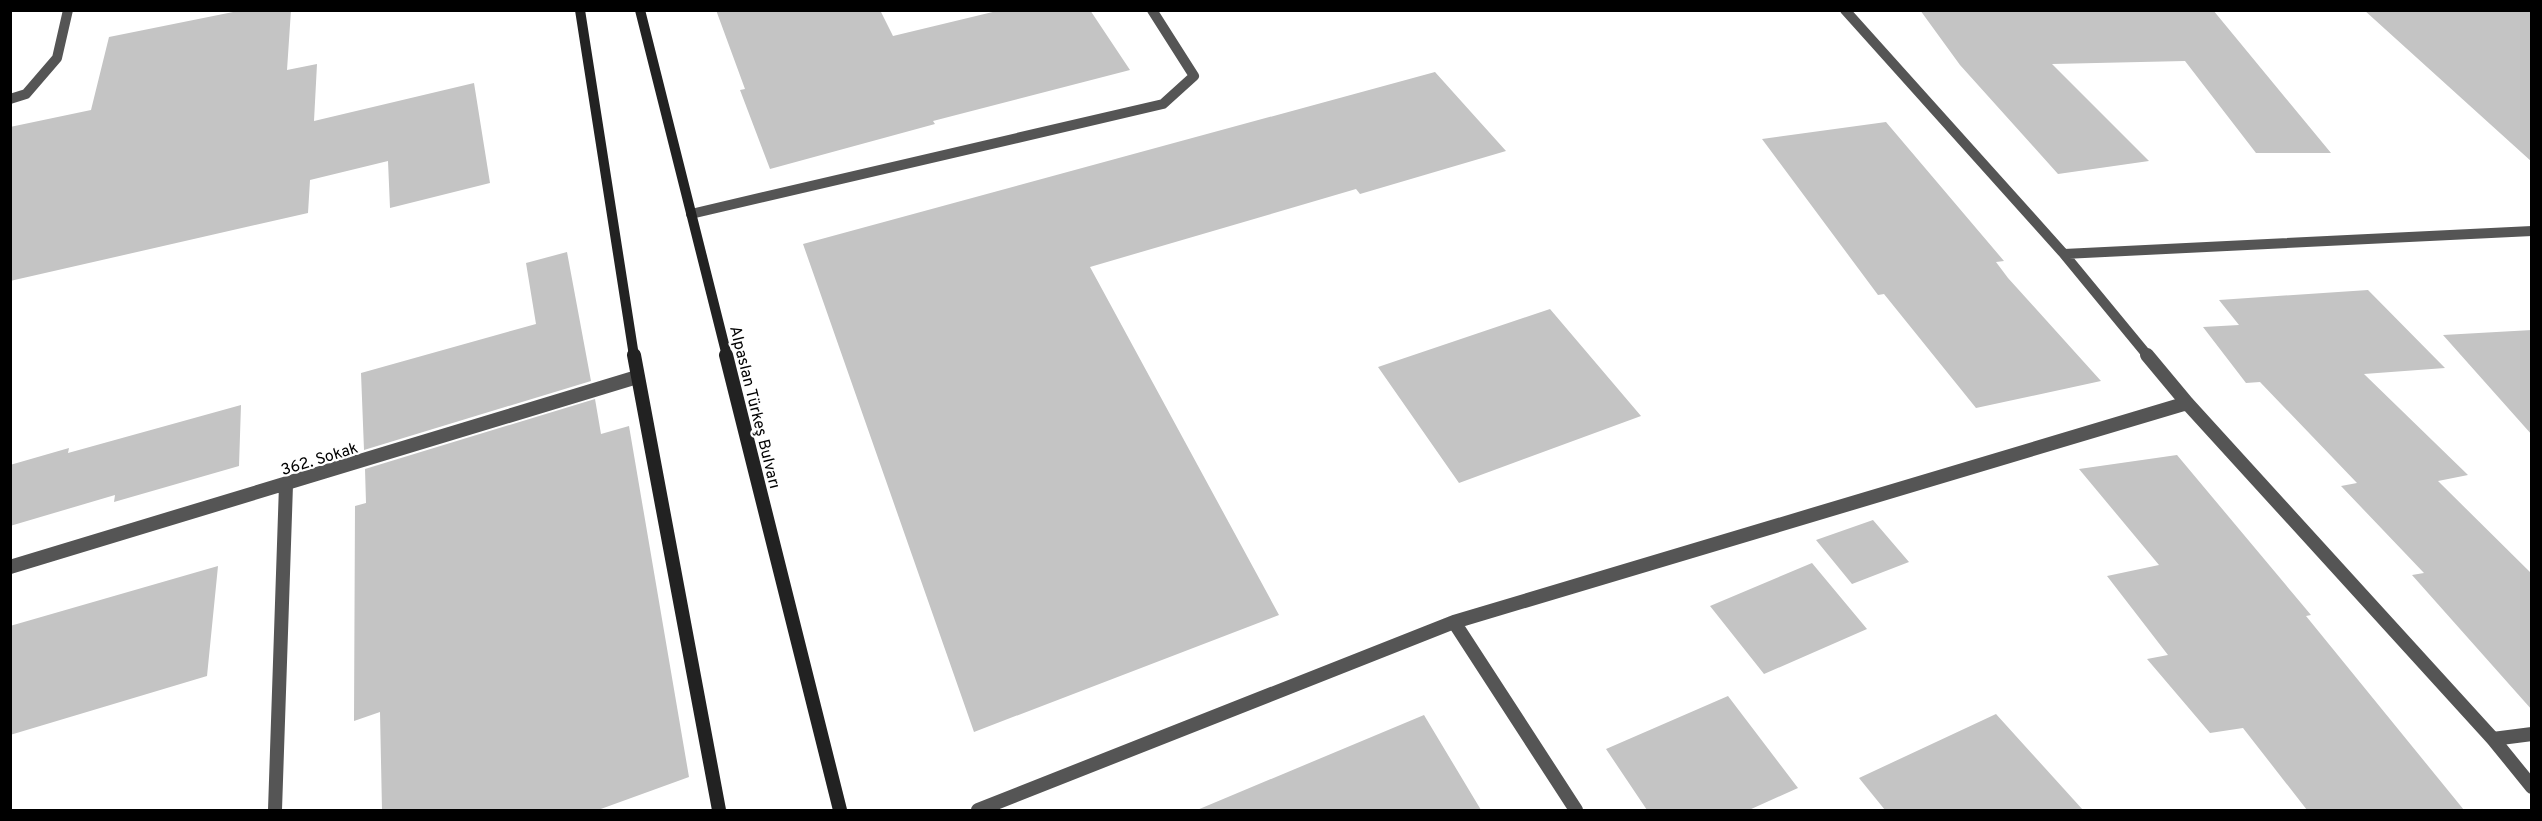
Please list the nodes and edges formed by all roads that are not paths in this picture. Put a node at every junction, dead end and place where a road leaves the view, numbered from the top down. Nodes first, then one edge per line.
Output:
1 (68, 10) edge
2 (580, 10) edge
3 (640, 10) edge
4 (1152, 10) edge
5 (1845, 10) edge
6 (10, 99) edge
7 (691, 214) junction
8 (2532, 231) edge
9 (2064, 254) junction
10 (637, 377) junction
11 (2187, 403) junction
12 (286, 485) junction
13 (10, 567) edge
14 (1454, 621) junction
15 (2532, 734) edge
16 (2493, 739) junction
17 (2532, 787) edge
18 (275, 810) edge
19 (718, 810) edge
20 (840, 810) edge
21 (978, 810) edge
22 (1576, 810) edge

1 - 6 street
2 - 10 main road
3 - 7 main road, Alpaslan Türkeş Bulvarı
4 - 7 street
5 - 9 street
7 - 20 main road, Alpaslan Türkeş Bulvarı
8 - 9 street
9 - 11 street
10 - 12 street, 362. Sokak
10 - 19 main road
11 - 14 street
11 - 16 street
12 - 13 street, 362. Sokak
12 - 18 street
14 - 21 street
14 - 22 street
15 - 16 street
16 - 17 street

